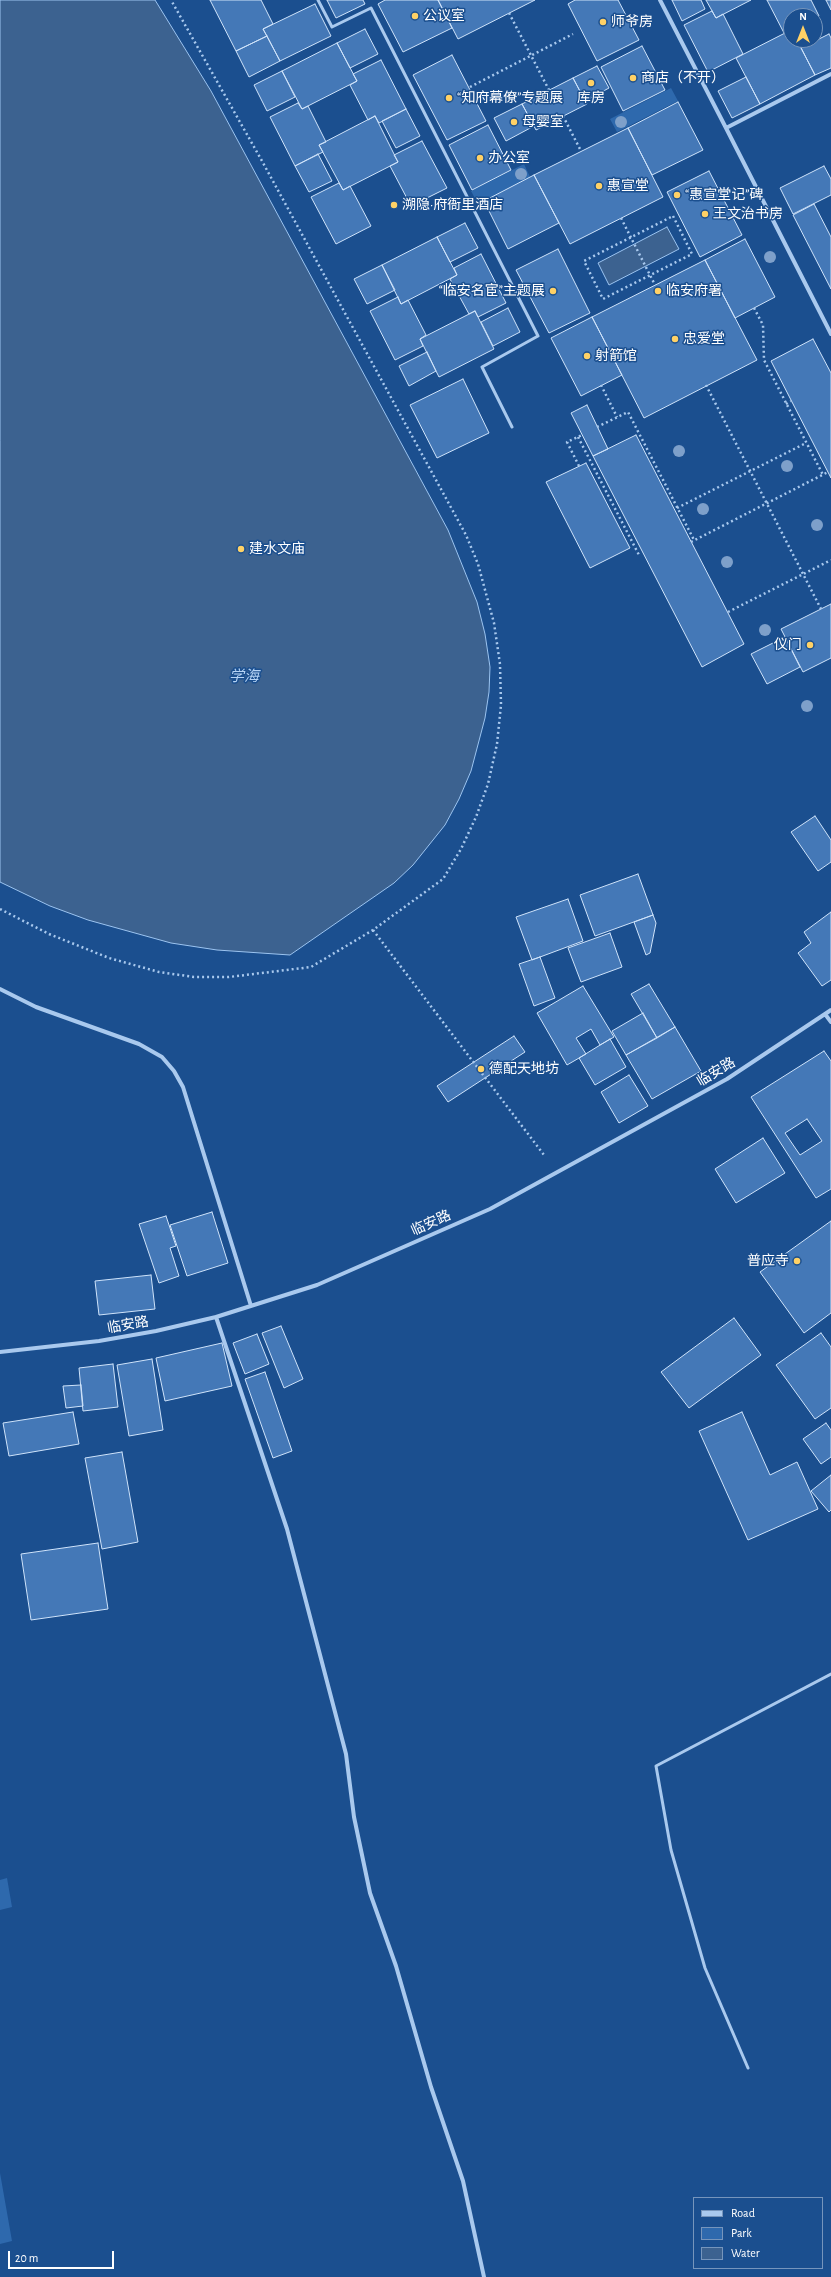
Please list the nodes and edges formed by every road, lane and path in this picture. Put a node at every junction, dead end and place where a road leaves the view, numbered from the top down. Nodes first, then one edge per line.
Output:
1 (171, 0) edge
2 (318, 0) edge
3 (660, 0) edge
4 (509, 13) dead end
5 (573, 34) dead end
6 (532, 55) junction
7 (831, 74) edge
8 (470, 87) dead end
9 (549, 90) dead end
10 (563, 116) dead end
11 (726, 128) junction
12 (581, 151) dead end
13 (621, 218) dead end
14 (630, 238) junction
15 (650, 276) junction
16 (655, 285) dead end
17 (754, 308) dead end
18 (831, 334) edge
19 (601, 385) dead end
20 (706, 385) dead end
21 (791, 401) dead end
22 (786, 404) junction
23 (617, 417) junction
24 (512, 427) dead end
25 (597, 427) dead end
26 (582, 434) dead end
27 (578, 437) junction
28 (806, 443) junction
29 (579, 466) dead end
30 (750, 471) junction
31 (828, 472) dead end
32 (823, 475) junction
33 (767, 504) junction
34 (677, 508) junction
35 (639, 555) dead end
36 (831, 560) edge
37 (803, 574) junction
38 (821, 609) dead end
39 (728, 612) dead end
40 (0, 909) edge
41 (373, 930) junction
42 (0, 989) edge
43 (831, 1010) edge
44 (825, 1014) junction
45 (831, 1022) edge
46 (556, 1171) junction
47 (252, 1306) junction
48 (216, 1317) junction
49 (0, 1352) edge
50 (831, 1674) edge
51 (748, 2068) dead end
52 (484, 2277) edge

1 - 41 path
2 - 24 lane
3 - 11 street
4 - 6 path
5 - 6 path
6 - 8 path
6 - 9 path
7 - 11 street
10 - 12 path
11 - 18 street
13 - 14 path
14 - 15 path
14 - 15 path
14 - 15 path
15 - 16 path
17 - 22 path
19 - 23 path
20 - 30 path
21 - 22 path
22 - 28 path
23 - 25 path
23 - 34 path
26 - 27 path
27 - 29 path
27 - 35 path
28 - 30 path
28 - 32 path
30 - 33 path
30 - 34 path
31 - 32 path
32 - 33 path
33 - 34 path
33 - 37 path
36 - 37 path
37 - 38 path
37 - 39 path
40 - 41 path
41 - 46 path
42 - 47 street
43 - 44 street, 临安路
44 - 45 street
44 - 46 street, 临安路
46 - 47 street, 临安路
47 - 48 street, 临安路
48 - 49 street, 临安路
48 - 52 street
50 - 51 lane

